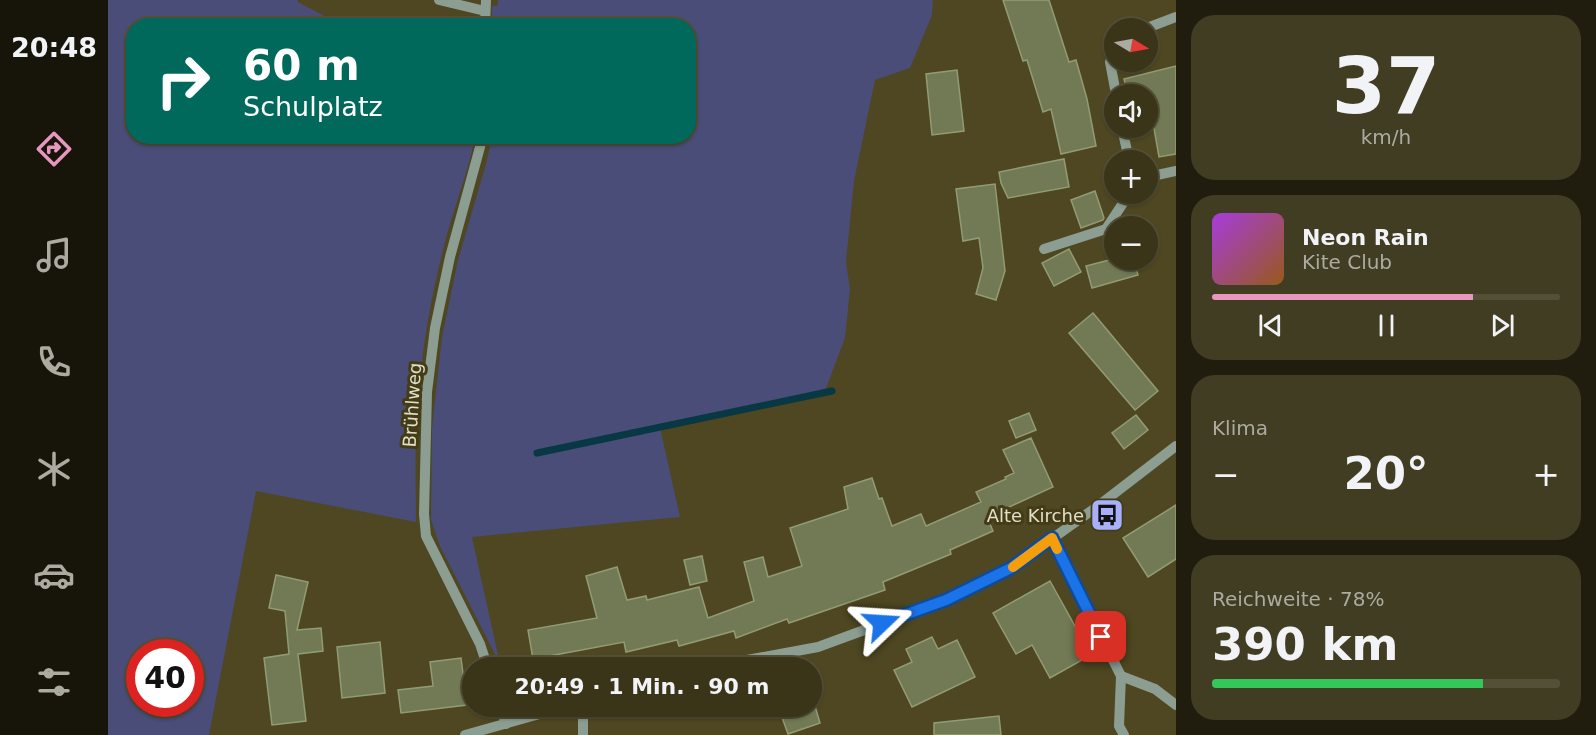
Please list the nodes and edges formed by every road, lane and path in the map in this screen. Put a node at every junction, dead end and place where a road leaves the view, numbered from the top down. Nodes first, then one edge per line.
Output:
1 (440, 0) edge
2 (486, 6) edge
3 (1176, 16) edge
4 (1158, 23) edge
5 (481, 144) edge
6 (1176, 171) edge
7 (1158, 175) edge
8 (1122, 204) edge
9 (1044, 249) dead end
10 (1176, 446) edge
11 (1052, 538) junction
12 (484, 657) edge
13 (764, 657) edge
14 (1121, 676) junction
15 (1176, 705) edge
16 (504, 717) edge
17 (530, 717) edge
18 (584, 717) edge
19 (506, 724) junction
20 (465, 735) edge
21 (583, 735) edge
22 (1124, 735) edge

1 - 2 street
3 - 4 street
5 - 12 street, Brühlweg
6 - 7 street
8 - 9 street
10 - 11 street
11 - 13 street
11 - 14 street
14 - 15 street
14 - 22 street
16 - 19 street
17 - 19 street
18 - 21 street
19 - 20 street

